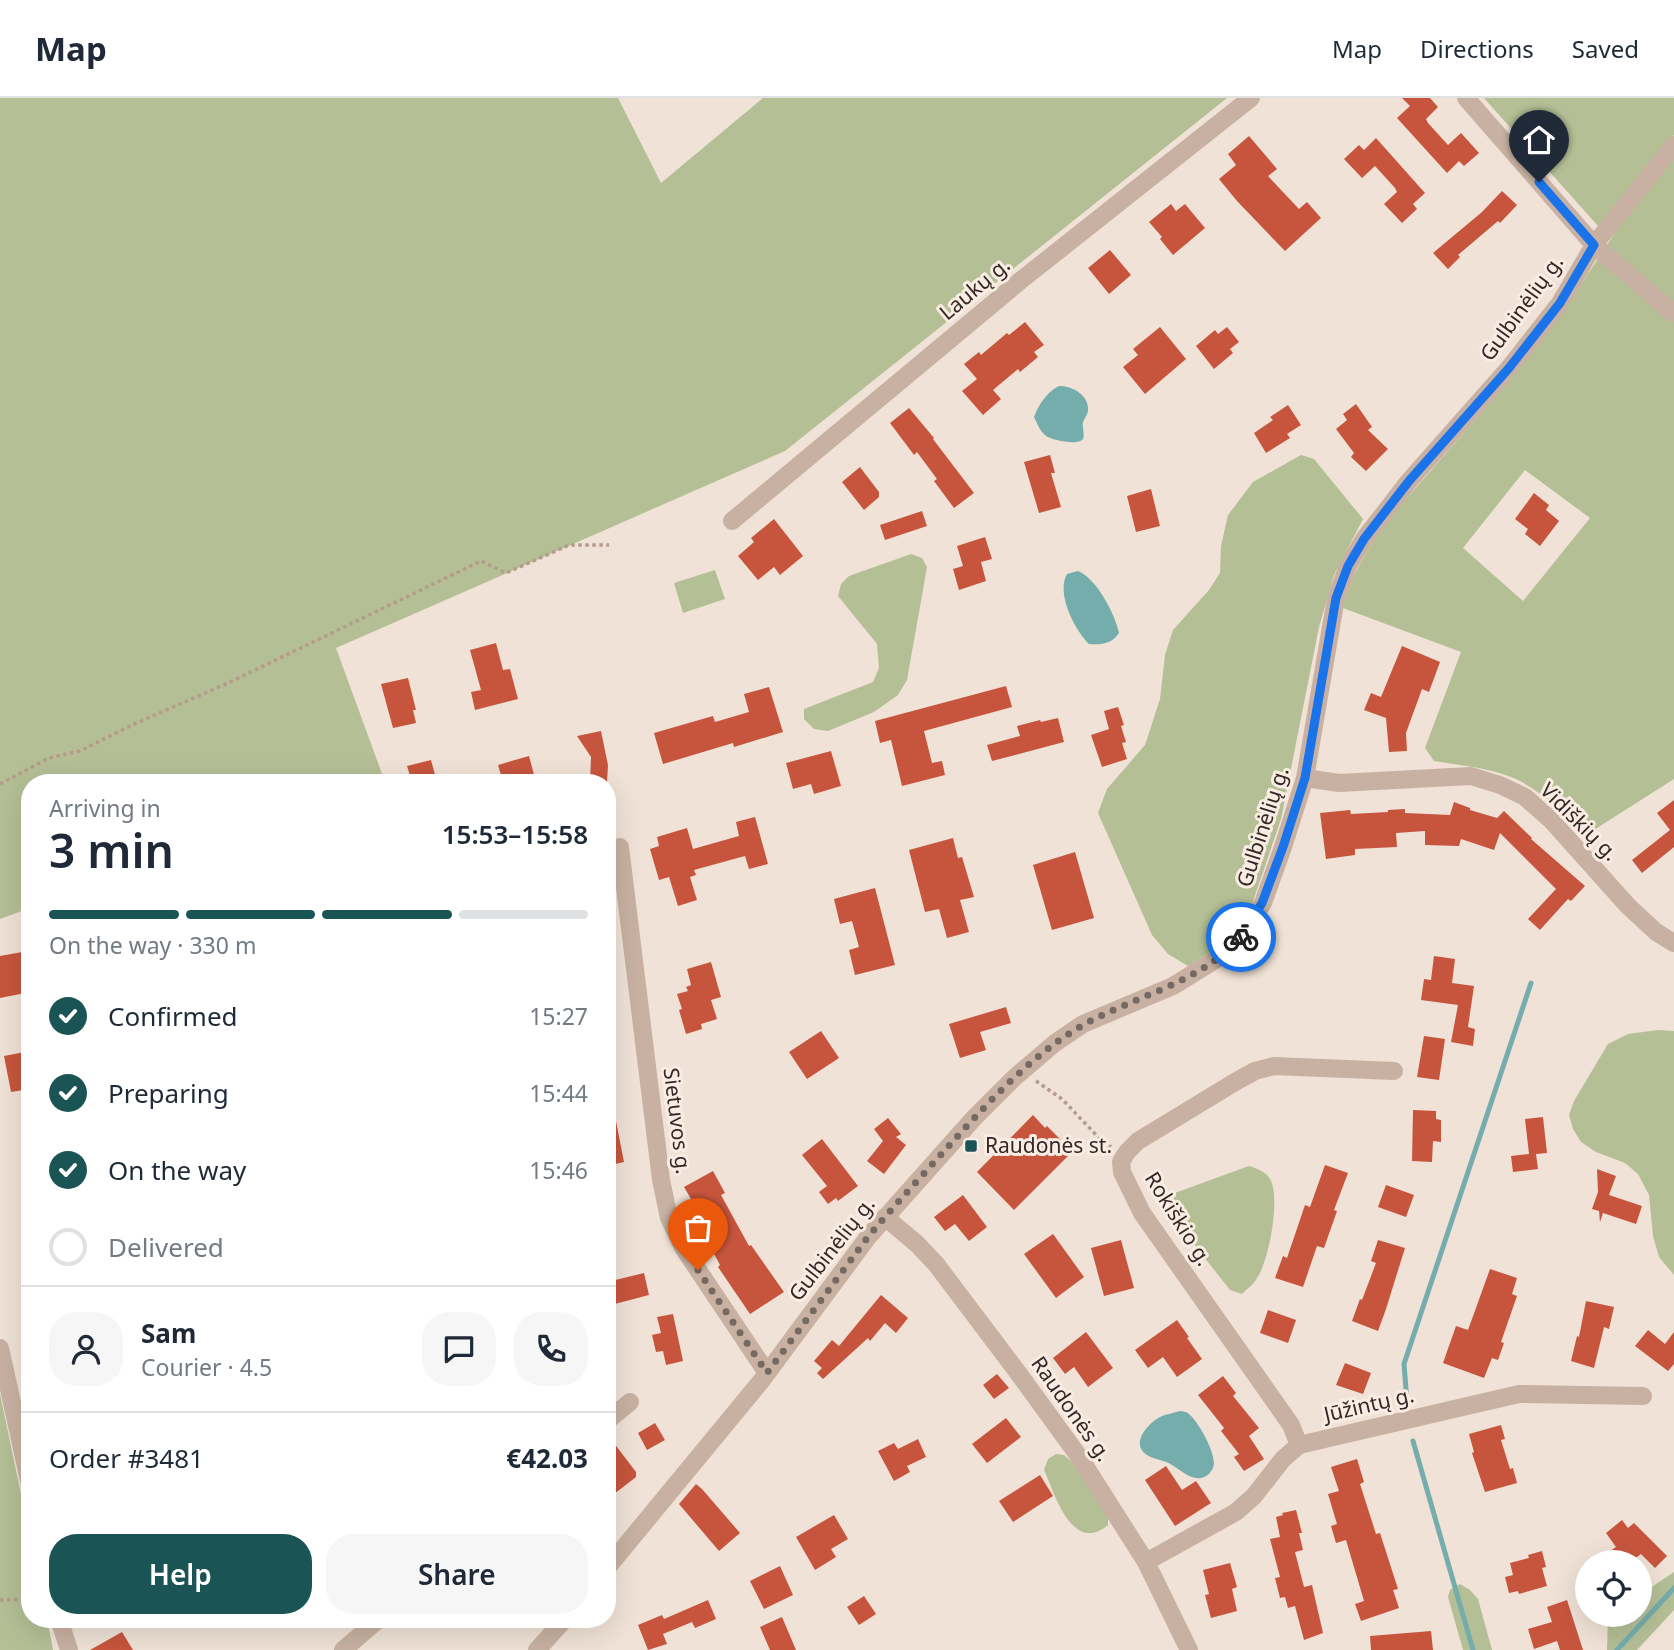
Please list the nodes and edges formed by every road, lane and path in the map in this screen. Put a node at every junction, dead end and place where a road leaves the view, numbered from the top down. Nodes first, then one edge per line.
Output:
1 (1251, 98) edge
2 (1466, 98) edge
3 (1674, 145) edge
4 (1594, 245) junction
5 (1674, 314) edge
6 (732, 521) dead end
7 (609, 545) dead end
8 (1305, 778) junction
9 (0, 784) edge
10 (620, 847) dead end
11 (1674, 943) edge
12 (1025, 1069) junction
13 (1394, 1071) dead end
14 (1124, 1157) junction
15 (885, 1217) junction
16 (0, 1348) edge
17 (767, 1373) junction
18 (1643, 1395) dead end
19 (631, 1402) dead end
20 (616, 1414) edge
21 (21, 1430) edge
22 (1299, 1445) junction
23 (616, 1557) edge
24 (1146, 1562) junction
25 (21, 1599) edge
26 (0, 1600) edge
27 (62, 1628) edge
28 (369, 1628) edge
29 (557, 1628) edge
30 (69, 1650) edge
31 (343, 1650) edge
32 (537, 1650) edge
33 (1189, 1650) edge

1 - 6 street, Laukų g.
2 - 4 street
3 - 4 street, Gulbinėlių g.
4 - 5 street
4 - 8 street, Gulbinėlių g.
7 - 9 path
8 - 11 street, Vidiškių g.
8 - 12 street, Gulbinėlių g.
10 - 17 street, Sietuvos g.
12 - 14 path
12 - 15 street, Gulbinėlių g.
13 - 14 street, Rokiškio g.
14 - 22 street, Rokiškio g.
15 - 17 street, Gulbinėlių g.
15 - 24 street, Raudonės g.
16 - 21 street
17 - 23 street, Gulbinėlių g.
18 - 22 street, Jūžintų g.
19 - 20 street
22 - 24 street
24 - 33 street, Raudonės g.
25 - 26 path
27 - 30 street
28 - 31 street
29 - 32 street

